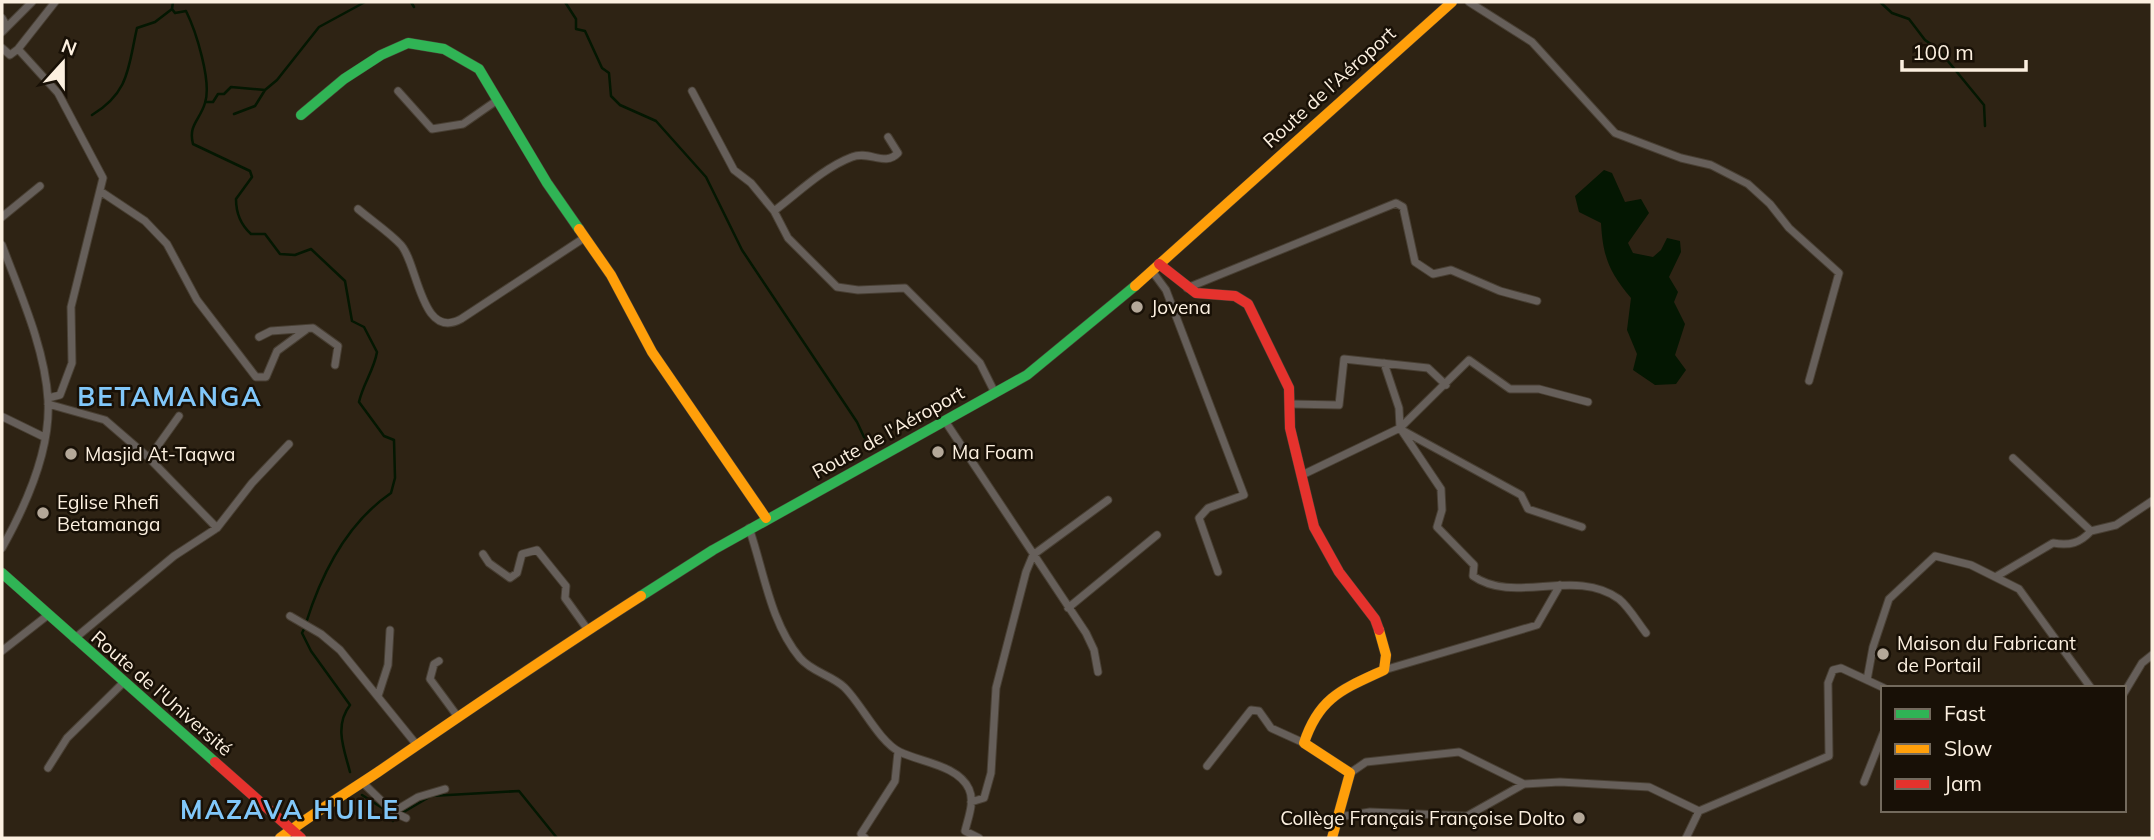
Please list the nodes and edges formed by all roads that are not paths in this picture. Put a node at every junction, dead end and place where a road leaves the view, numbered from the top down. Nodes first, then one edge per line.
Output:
1 (33, 2) edge
2 (55, 2) edge
3 (1452, 2) edge
4 (1469, 2) edge
5 (2, 18) edge
6 (4, 29) edge
7 (2, 48) edge
8 (18, 48) junction
9 (692, 90) dead end
10 (398, 91) dead end
11 (496, 101) junction
12 (301, 114) dead end
13 (888, 137) dead end
14 (40, 186) dead end
15 (100, 191) junction
16 (358, 209) dead end
17 (774, 211) junction
18 (2, 218) edge
19 (584, 238) junction
20 (2, 245) edge
21 (1155, 267) junction
22 (1186, 288) junction
23 (1537, 301) dead end
24 (307, 328) junction
25 (258, 337) dead end
26 (1384, 363) junction
27 (335, 365) dead end
28 (1809, 381) dead end
29 (1446, 385) junction
30 (995, 393) junction
31 (48, 401) junction
32 (1588, 402) dead end
33 (1290, 404) junction
34 (179, 416) dead end
35 (3, 417) edge
36 (945, 421) junction
37 (1400, 428) junction
38 (44, 438) junction
39 (289, 444) dead end
40 (149, 458) junction
41 (2013, 458) dead end
42 (1302, 475) junction
43 (1108, 500) dead end
44 (2152, 501) edge
45 (766, 518) junction
46 (1582, 527) dead end
47 (217, 528) junction
48 (749, 528) junction
49 (2091, 531) junction
50 (1157, 534) dead end
51 (2, 548) edge
52 (483, 554) dead end
53 (1033, 555) junction
54 (1219, 572) dead end
55 (2, 573) edge
56 (1997, 576) junction
57 (1560, 585) junction
58 (1068, 608) junction
59 (48, 615) junction
60 (290, 617) dead end
61 (390, 630) dead end
62 (588, 630) junction
63 (1646, 633) dead end
64 (74, 639) junction
65 (2, 651) edge
66 (2152, 655) edge
67 (439, 661) dead end
68 (1384, 670) junction
69 (1098, 672) dead end
70 (1867, 680) junction
71 (124, 682) junction
72 (2090, 686) edge
73 (1881, 687) edge
74 (2126, 689) edge
75 (378, 696) junction
76 (458, 717) junction
77 (1881, 739) edge
78 (1304, 743) junction
79 (416, 744) junction
80 (898, 751) junction
81 (1207, 766) dead end
82 (48, 768) dead end
83 (1350, 773) junction
84 (362, 782) junction
85 (1864, 782) dead end
86 (1524, 784) junction
87 (445, 789) dead end
88 (971, 802) junction
89 (1699, 811) junction
90 (393, 812) junction
91 (1339, 817) junction
92 (406, 818) dead end
93 (291, 829) junction
94 (279, 838) edge
95 (301, 838) edge
96 (865, 838) edge
97 (979, 838) edge
98 (1332, 838) edge
99 (1686, 838) edge

1 - 6 street
2 - 8 street
3 - 21 street, Route de l'Aéroport
4 - 28 street
5 - 6 street
7 - 8 street
8 - 15 street
9 - 17 street
10 - 11 street
11 - 12 street
11 - 19 street
13 - 17 street
14 - 18 street
15 - 24 street
15 - 31 street
16 - 19 street
17 - 30 street
19 - 45 street
20 - 31 street
21 - 22 street
21 - 30 street, Route de l'Aéroport
21 - 54 street
22 - 23 street
22 - 33 street
24 - 25 street
24 - 27 street
26 - 29 street
26 - 33 street
26 - 37 street
29 - 32 street
29 - 37 street
30 - 36 street, Route de l'Aéroport
31 - 38 street
31 - 40 street
33 - 42 street
34 - 40 street
35 - 38 street
36 - 45 street, Route de l'Aéroport
36 - 53 street
37 - 42 street
37 - 46 street
37 - 57 street
38 - 51 street
39 - 47 street
40 - 47 street
41 - 49 street
42 - 68 street
43 - 53 street
44 - 49 street
45 - 48 street, Route de l'Aéroport
47 - 64 street
48 - 62 street, Route de l'Aéroport
48 - 80 street
49 - 56 street
50 - 58 street
52 - 62 street
53 - 58 street
53 - 88 street
55 - 59 street, Route de l'Université
56 - 70 street
56 - 72 street
57 - 63 street
57 - 68 street
58 - 69 street
59 - 64 street, Route de l'Université
59 - 65 street
60 - 75 street
61 - 75 street
62 - 76 street, Route de l'Aéroport
64 - 71 street, Route de l'Université
66 - 74 street
67 - 76 street
68 - 78 street
70 - 73 street
70 - 89 street
71 - 82 street
71 - 93 street, Route de l'Université
75 - 79 street
76 - 79 street, Route de l'Aéroport
77 - 85 street
78 - 81 street
78 - 83 street
79 - 84 street, Route de l'Aéroport
80 - 88 street
80 - 96 street
83 - 86 street
83 - 91 street
84 - 90 street
84 - 93 street, Route de l'Aéroport
86 - 89 street
86 - 91 street
87 - 90 street
88 - 97 street
89 - 99 street
90 - 92 street
91 - 98 street
93 - 94 street, Route de l'Aéroport
93 - 95 street, Route de l'Université

